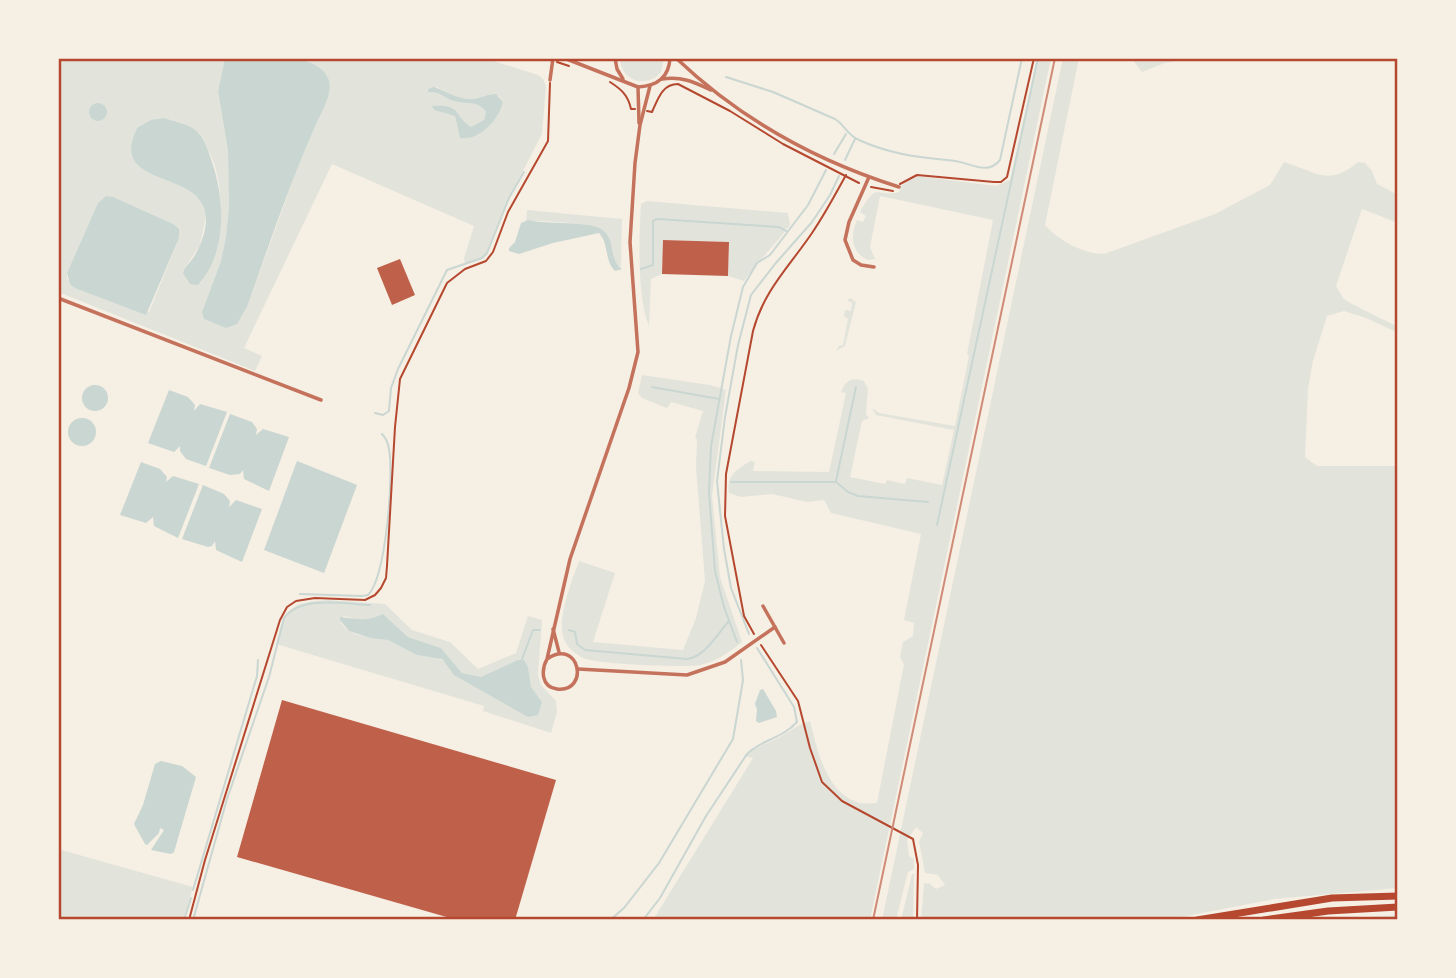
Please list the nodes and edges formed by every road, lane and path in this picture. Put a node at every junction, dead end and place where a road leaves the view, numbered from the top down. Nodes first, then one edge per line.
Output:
1 (564, 58) edge
2 (615, 58) edge
3 (670, 58) edge
4 (676, 58) edge
5 (1034, 58) edge
6 (553, 59) edge
7 (574, 67) dead end
8 (662, 79) junction
9 (550, 80) joint
10 (609, 81) dead end
11 (624, 81) junction
12 (650, 86) junction
13 (638, 87) junction
14 (716, 93) junction
15 (638, 109) junction
16 (644, 111) junction
17 (640, 125) junction
18 (846, 175) junction
19 (869, 177) junction
20 (865, 185) junction
21 (899, 187) junction
22 (874, 267) dead end
23 (58, 298) edge
24 (321, 400) dead end
25 (763, 606) dead end
26 (552, 627) junction
27 (775, 627) junction
28 (757, 639) junction
29 (784, 643) dead end
30 (560, 653) junction
31 (547, 659) junction
32 (578, 669) junction
33 (1398, 896) edge
34 (1398, 907) edge
35 (189, 920) edge
36 (917, 920) edge
37 (1197, 920) edge
38 (1264, 920) edge

1 - 11 street
2 - 11 street
3 - 8 street
4 - 14 street
5 - 21 path
6 - 7 path
6 - 9 street
8 - 12 street
8 - 14 street
9 - 35 path
10 - 15 path
11 - 13 street
12 - 13 street
12 - 16 street
13 - 15 street
14 - 19 street
15 - 17 street
16 - 17 street
16 - 18 path
17 - 26 street
18 - 20 path
18 - 28 path
19 - 20 street
19 - 21 street
20 - 21 path
20 - 22 street
23 - 24 street
25 - 27 street
26 - 30 street
26 - 31 street
27 - 28 street
27 - 29 street
28 - 32 street
28 - 36 path
30 - 31 street
30 - 32 street
31 - 32 street
33 - 37 highway
34 - 38 highway

